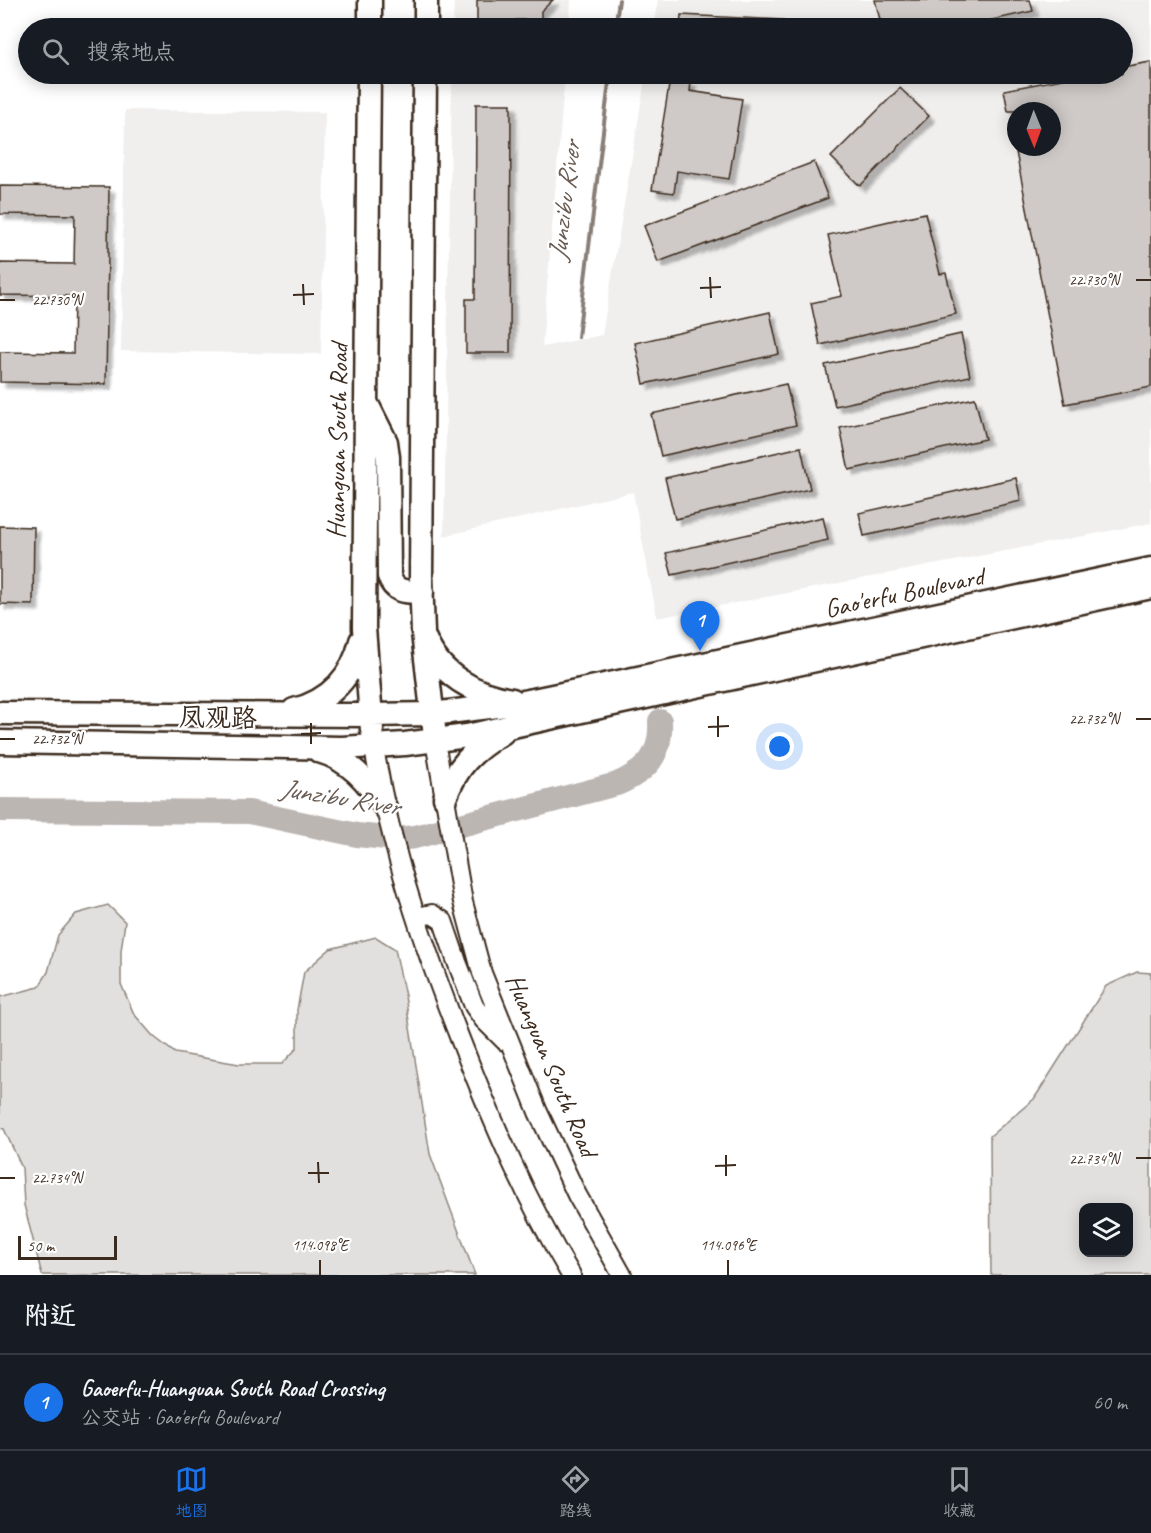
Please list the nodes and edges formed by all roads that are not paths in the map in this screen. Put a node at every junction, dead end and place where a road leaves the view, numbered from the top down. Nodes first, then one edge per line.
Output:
1 (370, 0) edge
2 (426, 0) edge
3 (370, 18) edge
4 (426, 18) edge
5 (369, 84) edge
6 (425, 84) edge
7 (366, 402) junction
8 (1151, 569) edge
9 (1151, 587) edge
10 (422, 592) junction
11 (364, 628) junction
12 (423, 633) junction
13 (671, 681) junction
14 (529, 712) junction
15 (0, 713) edge
16 (270, 714) junction
17 (432, 714) junction
18 (370, 715) junction
19 (435, 741) junction
20 (0, 742) edge
21 (303, 747) junction
22 (374, 747) junction
23 (445, 798) junction
24 (385, 807) junction
25 (416, 917) junction
26 (510, 1047) junction
27 (572, 1275) edge
28 (622, 1275) edge

1 - 3 main road
2 - 4 main road
5 - 7 main road, Huanguan South Road
6 - 10 main road
7 - 10 main road
7 - 11 main road, Huanguan South Road
8 - 13 main road, Gao'erfu Boulevard
9 - 13 main road, Gao'erfu Boulevard
10 - 12 main road
11 - 16 main road
11 - 18 main road, Huanguan South Road
12 - 14 main road
12 - 17 main road
13 - 14 main road
14 - 17 main road
14 - 19 main road
14 - 23 main road
15 - 16 main road, 凤观路
16 - 18 main road, 凤观路
17 - 18 main road, 凤观路
17 - 19 main road
18 - 22 main road, Huanguan South Road
19 - 22 main road, 凤观路
19 - 23 street
20 - 21 main road, 凤观路
21 - 22 main road, 凤观路
21 - 24 main road
22 - 24 street, Huanguan South Road
23 - 26 street, Huanguan South Road
24 - 25 street, Huanguan South Road
25 - 26 street
25 - 27 street
26 - 28 street, Huanguan South Road

